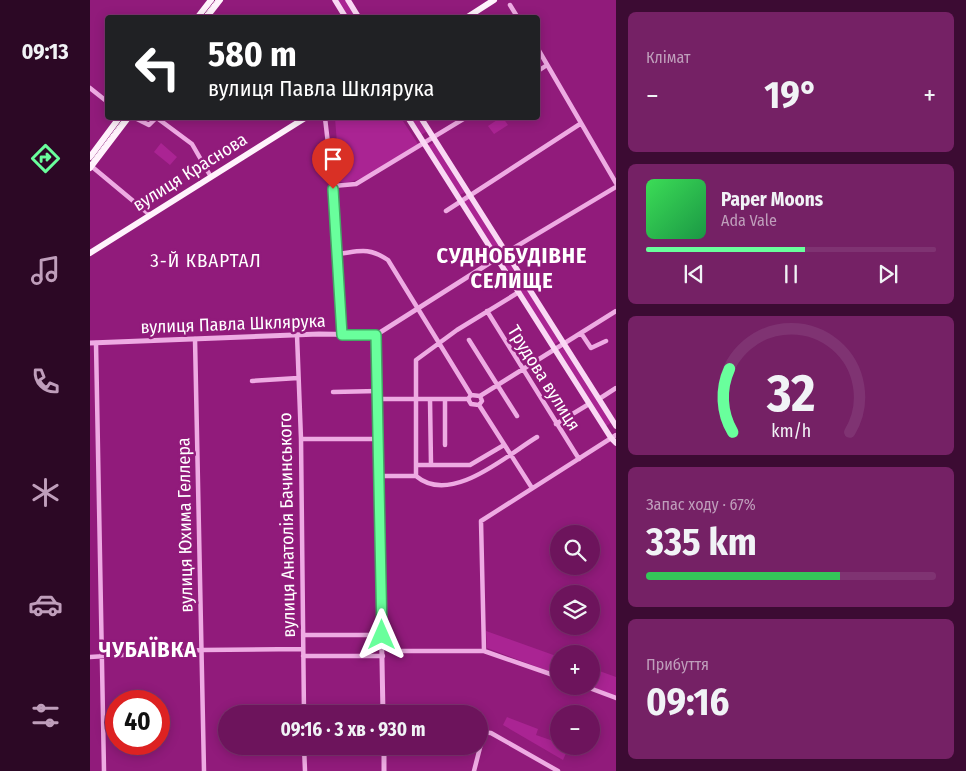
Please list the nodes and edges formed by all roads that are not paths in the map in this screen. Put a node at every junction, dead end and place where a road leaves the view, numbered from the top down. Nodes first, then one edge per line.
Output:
1 (211, 0) edge
2 (220, 0) edge
3 (335, 0) edge
4 (348, 0) edge
5 (494, 0) edge
6 (510, 5) dead end
7 (199, 15) edge
8 (208, 15) edge
9 (344, 15) edge
10 (357, 15) edge
11 (471, 15) edge
12 (516, 15) edge
13 (540, 53) edge
14 (547, 65) junction
15 (540, 70) edge
16 (90, 88) edge
17 (105, 100) dead end
18 (118, 120) edge
19 (126, 120) edge
20 (139, 120) edge
21 (154, 120) edge
22 (159, 120) edge
23 (302, 120) edge
24 (325, 120) edge
25 (409, 120) edge
26 (422, 120) edge
27 (462, 120) edge
28 (580, 124) junction
29 (434, 137) junction
30 (423, 144) junction
31 (90, 157) edge
32 (91, 166) edge
33 (211, 176) junction
34 (616, 183) edge
35 (333, 186) junction
36 (616, 187) edge
37 (470, 195) junction
38 (461, 202) junction
39 (446, 211) dead end
40 (150, 215) junction
41 (507, 252) junction
42 (90, 253) edge
43 (336, 254) junction
44 (497, 258) junction
45 (519, 292) junction
46 (418, 309) junction
47 (487, 311) junction
48 (616, 311) edge
49 (581, 333) junction
50 (296, 335) junction
51 (342, 335) junction
52 (376, 335) junction
53 (195, 339) junction
54 (469, 340) dead end
55 (606, 341) dead end
56 (439, 342) junction
57 (93, 343) edge
58 (564, 343) junction
59 (554, 349) junction
60 (522, 368) junction
61 (298, 378) junction
62 (252, 381) dead end
63 (497, 385) junction
64 (616, 388) edge
65 (378, 391) junction
66 (333, 392) dead end
67 (480, 396) junction
68 (470, 397) junction
69 (379, 399) junction
70 (416, 399) junction
71 (445, 399) junction
72 (599, 399) junction
73 (430, 400) junction
74 (588, 404) junction
75 (479, 405) junction
76 (517, 416) dead end
77 (556, 424) junction
78 (616, 426) edge
79 (537, 437) dead end
80 (613, 437) edge
81 (378, 438) junction
82 (301, 439) junction
83 (616, 443) edge
84 (445, 445) dead end
85 (504, 445) junction
86 (510, 454) junction
87 (579, 459) junction
88 (418, 465) junction
89 (431, 465) junction
90 (379, 476) junction
91 (416, 476) junction
92 (532, 488) junction
93 (382, 635) junction
94 (303, 636) junction
95 (303, 649) junction
96 (201, 650) junction
97 (383, 651) junction
98 (484, 651) junction
99 (302, 656) junction
100 (90, 657) edge
101 (103, 657) junction
102 (550, 674) edge
103 (600, 692) edge
104 (616, 698) edge
105 (304, 705) edge
106 (383, 705) edge
107 (488, 735) edge
108 (304, 755) edge
109 (384, 755) edge
110 (477, 755) edge
111 (104, 771) edge
112 (204, 771) edge
113 (305, 771) edge
114 (384, 771) edge
115 (474, 771) edge
116 (558, 771) edge

1 - 7 main road
2 - 8 main road
3 - 9 main road
4 - 10 main road
5 - 11 main road
6 - 12 street
13 - 14 street
14 - 15 street
14 - 28 street
16 - 17 street
18 - 31 main road
19 - 32 main road
20 - 21 street
22 - 33 street
23 - 33 main road, вулиця Краснова
24 - 35 street
25 - 30 main road
26 - 29 main road
27 - 29 street
28 - 34 street
28 - 37 street
29 - 30 street
29 - 37 main road
30 - 35 street
30 - 38 main road
32 - 40 street
33 - 40 main road, вулиця Краснова
35 - 43 street
36 - 41 street
37 - 38 street
37 - 41 main road
38 - 39 street
38 - 44 main road
40 - 42 main road, вулиця Краснова
41 - 44 street
41 - 58 main road
43 - 46 street
43 - 51 street
44 - 45 main road
44 - 46 street
45 - 47 street
45 - 59 main road
46 - 52 street
46 - 56 street
47 - 56 street
47 - 60 street, Трудова вулиця
48 - 49 street
49 - 55 street
49 - 58 street
50 - 51 street, вулиця Павла Шклярука
50 - 53 street, вулиця Павла Шклярука
50 - 61 street, вулиця Анатолія Бачинського
51 - 52 street, вулиця Павла Шклярука
52 - 65 street
53 - 57 street, вулиця Павла Шклярука
53 - 96 street, вулиця Юхима Геллера
54 - 63 street
56 - 68 street
56 - 70 street
57 - 101 street
58 - 59 street
58 - 72 main road
59 - 60 street
59 - 74 main road
60 - 63 street
60 - 77 street, Трудова вулиця
61 - 62 street
61 - 82 street, вулиця Анатолія Бачинського
63 - 67 street
63 - 76 street
64 - 72 street
65 - 66 street
65 - 69 street
67 - 68 street
67 - 75 street
68 - 71 street
68 - 75 street
69 - 70 street
69 - 81 street
70 - 73 street
70 - 88 street
71 - 73 street
71 - 84 street
72 - 78 main road
73 - 89 street
74 - 77 street
74 - 80 main road
75 - 85 street
77 - 87 street, Трудова вулиця
79 - 86 street
80 - 83 main road
80 - 87 street
81 - 82 street
81 - 90 street
82 - 94 street, вулиця Анатолія Бачинського
85 - 86 street
85 - 89 street
86 - 91 street
86 - 92 street
87 - 92 street
88 - 89 street
88 - 91 street
90 - 91 street
90 - 93 street
92 - 98 street
93 - 94 street
93 - 97 street
94 - 95 street, вулиця Анатолія Бачинського
95 - 96 street
95 - 99 street, вулиця Анатолія Бачинського
96 - 101 street
96 - 112 street, вулиця Юхима Геллера
97 - 98 street
97 - 99 street
97 - 106 street
98 - 102 street
99 - 105 street, вулиця Анатолія Бачинського
100 - 101 street
101 - 111 street
103 - 104 street
107 - 116 street
108 - 113 street
109 - 114 street
110 - 115 street

